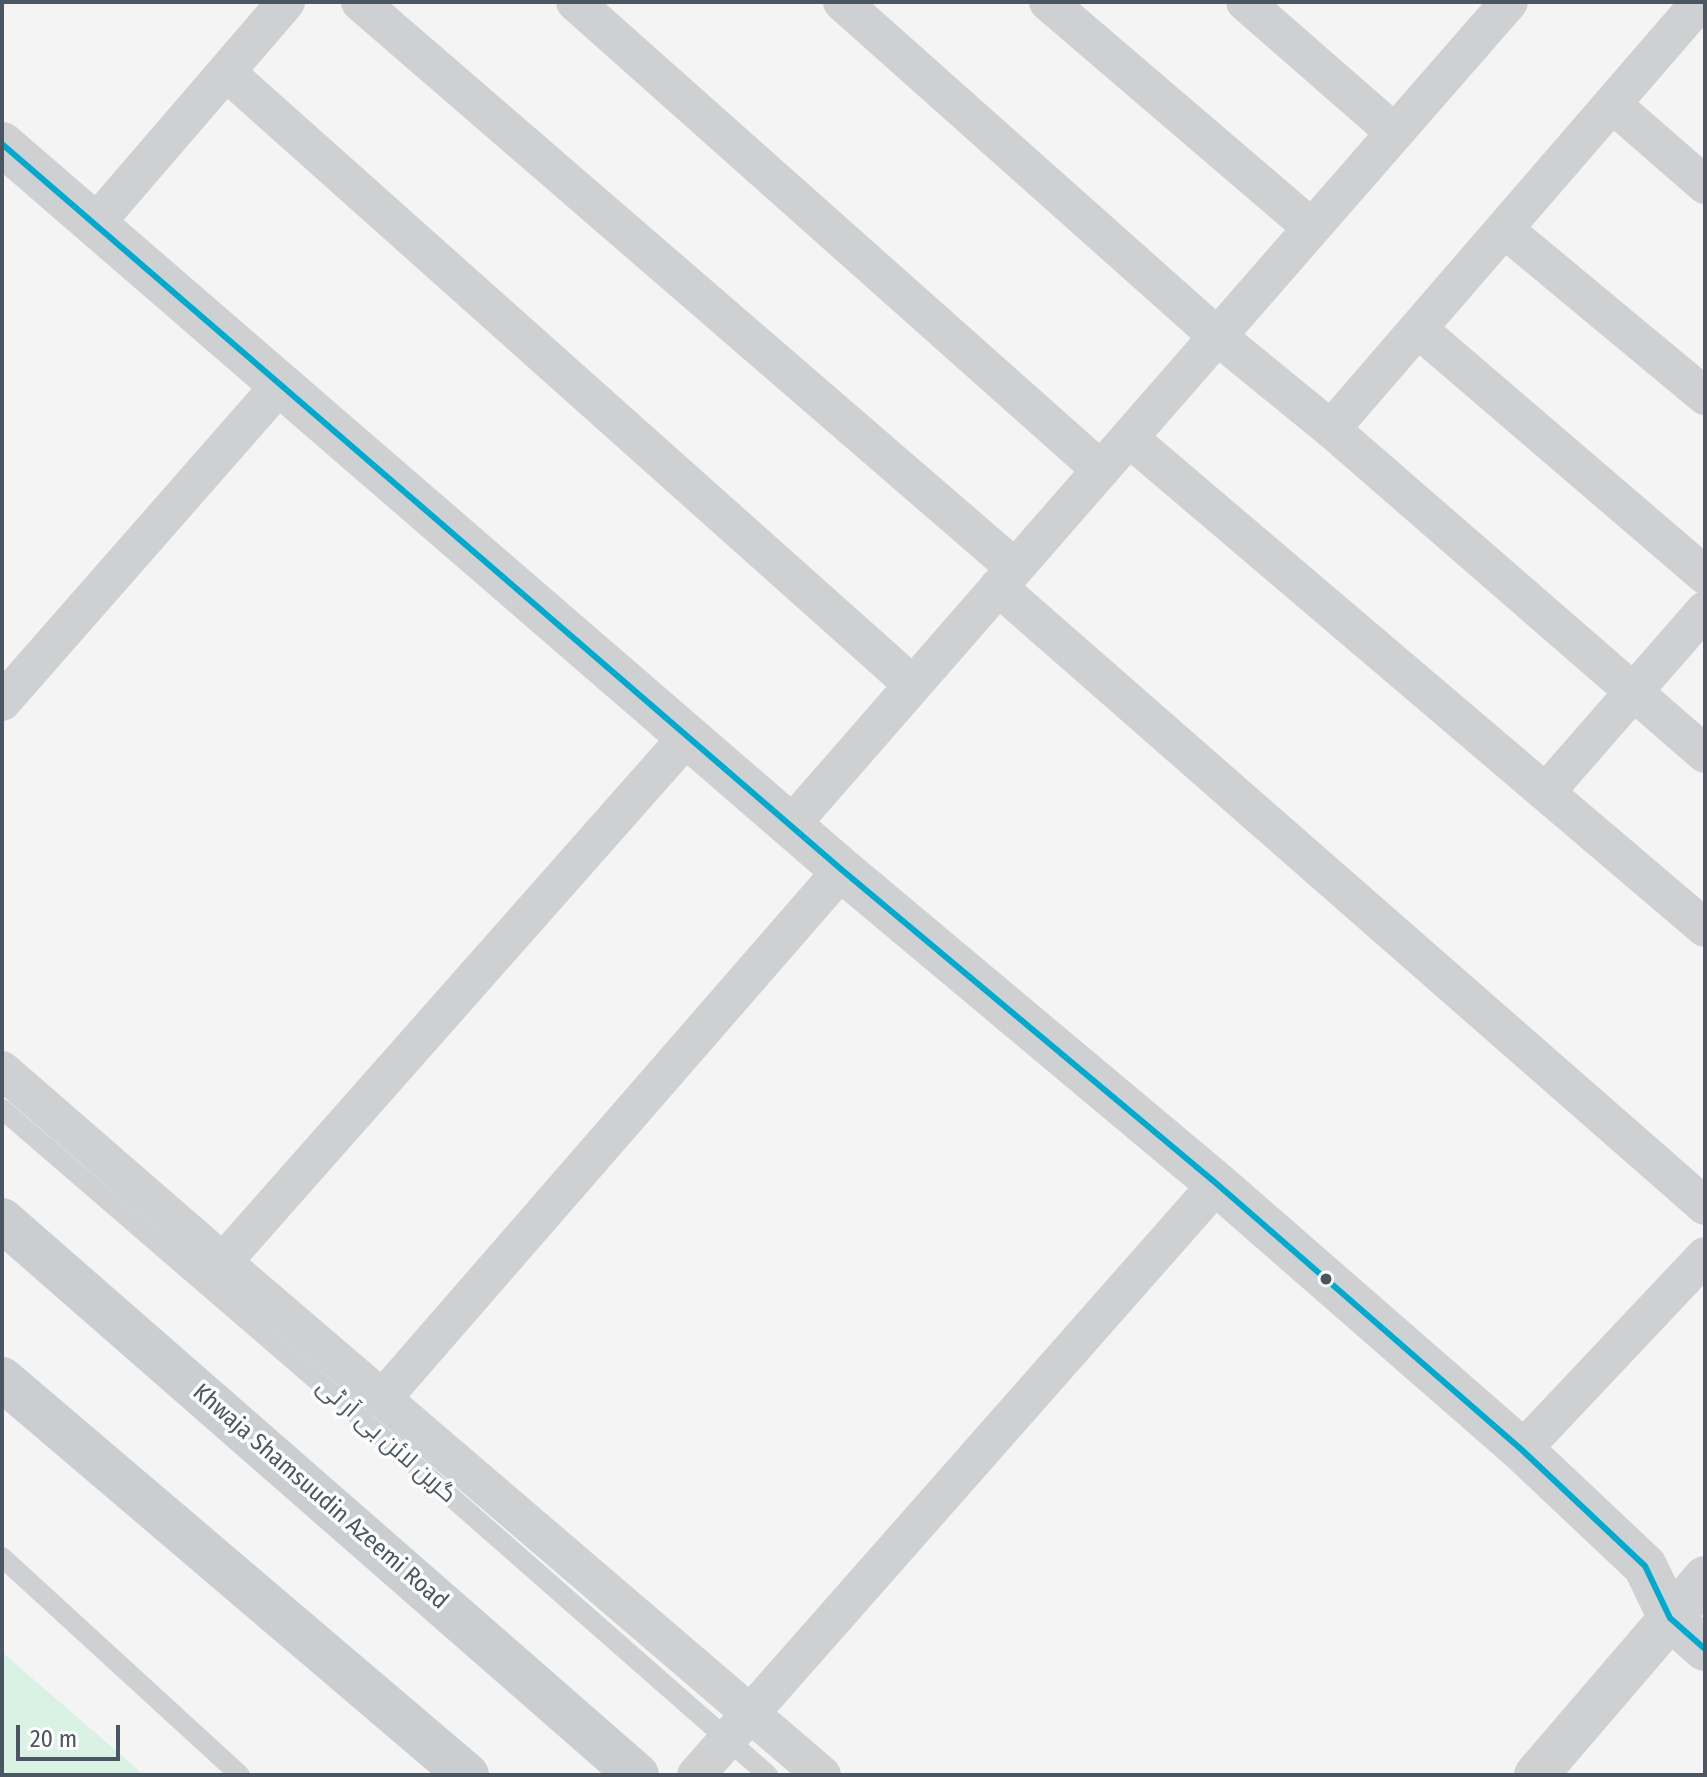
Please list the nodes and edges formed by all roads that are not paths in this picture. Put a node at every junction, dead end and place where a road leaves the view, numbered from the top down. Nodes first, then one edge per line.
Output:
1 (286, 2) edge
2 (360, 2) edge
3 (575, 2) edge
4 (842, 2) edge
5 (1048, 2) edge
6 (1245, 2) edge
7 (1700, 2) edge
8 (1492, 8) edge
9 (226, 72) junction
10 (1612, 104) junction
11 (1395, 133) junction
12 (2, 144) edge
13 (1705, 185) edge
14 (95, 224) junction
15 (1312, 228) junction
16 (1504, 229) junction
17 (1418, 329) junction
18 (1217, 336) junction
19 (280, 385) junction
20 (1705, 396) edge
21 (1331, 429) junction
22 (1129, 438) junction
23 (1101, 470) junction
24 (1705, 575) edge
25 (1007, 577) junction
26 (1705, 610) edge
27 (913, 685) junction
28 (1633, 692) junction
29 (2, 702) edge
30 (687, 737) junction
31 (1705, 754) edge
32 (1546, 792) junction
33 (791, 825) junction
34 (842, 870) junction
35 (1705, 928) edge
36 (2, 1070) edge
37 (2, 1109) edge
38 (1217, 1184) junction
39 (1705, 1206) edge
40 (2, 1220) edge
41 (1705, 1256) edge
42 (223, 1262) junction
43 (2, 1379) edge
44 (382, 1399) junction
45 (1522, 1450) junction
46 (2, 1557) edge
47 (1645, 1566) junction
48 (1703, 1584) edge
49 (1670, 1618) junction
50 (1705, 1649) edge
51 (750, 1713) junction
52 (615, 1768) edge
53 (240, 1775) edge
54 (467, 1775) edge
55 (696, 1775) edge
56 (768, 1775) edge
57 (822, 1775) edge
58 (1536, 1775) edge

1 - 9 street
2 - 25 street
3 - 23 street
4 - 18 street
5 - 15 street
6 - 11 street
7 - 10 street
8 - 11 street
9 - 14 street
9 - 27 street
10 - 13 street
10 - 16 street
11 - 15 street
12 - 14 street
14 - 19 street
15 - 18 street
16 - 17 street
16 - 20 street
17 - 21 street
17 - 24 street
18 - 21 street
18 - 22 street
19 - 29 street
19 - 30 street
21 - 28 street
22 - 23 street
22 - 32 street
23 - 25 street
25 - 27 street
25 - 39 street
26 - 28 street
27 - 33 street
28 - 31 street
28 - 32 street
30 - 33 street
30 - 42 street
32 - 35 street
33 - 34 street
34 - 38 street
34 - 44 street
36 - 42 street
37 - 56 lane, گرین لائن بی آر ٹی, bridge
38 - 45 street
38 - 51 street
40 - 52 main road, Khwaja Shamsuudin Azeemi Road
41 - 45 street
42 - 44 street
43 - 54 main road
44 - 51 street
45 - 47 street
46 - 53 lane
47 - 48 street
47 - 49 street
48 - 49 street
49 - 50 street
49 - 58 street
51 - 55 street
51 - 57 street

